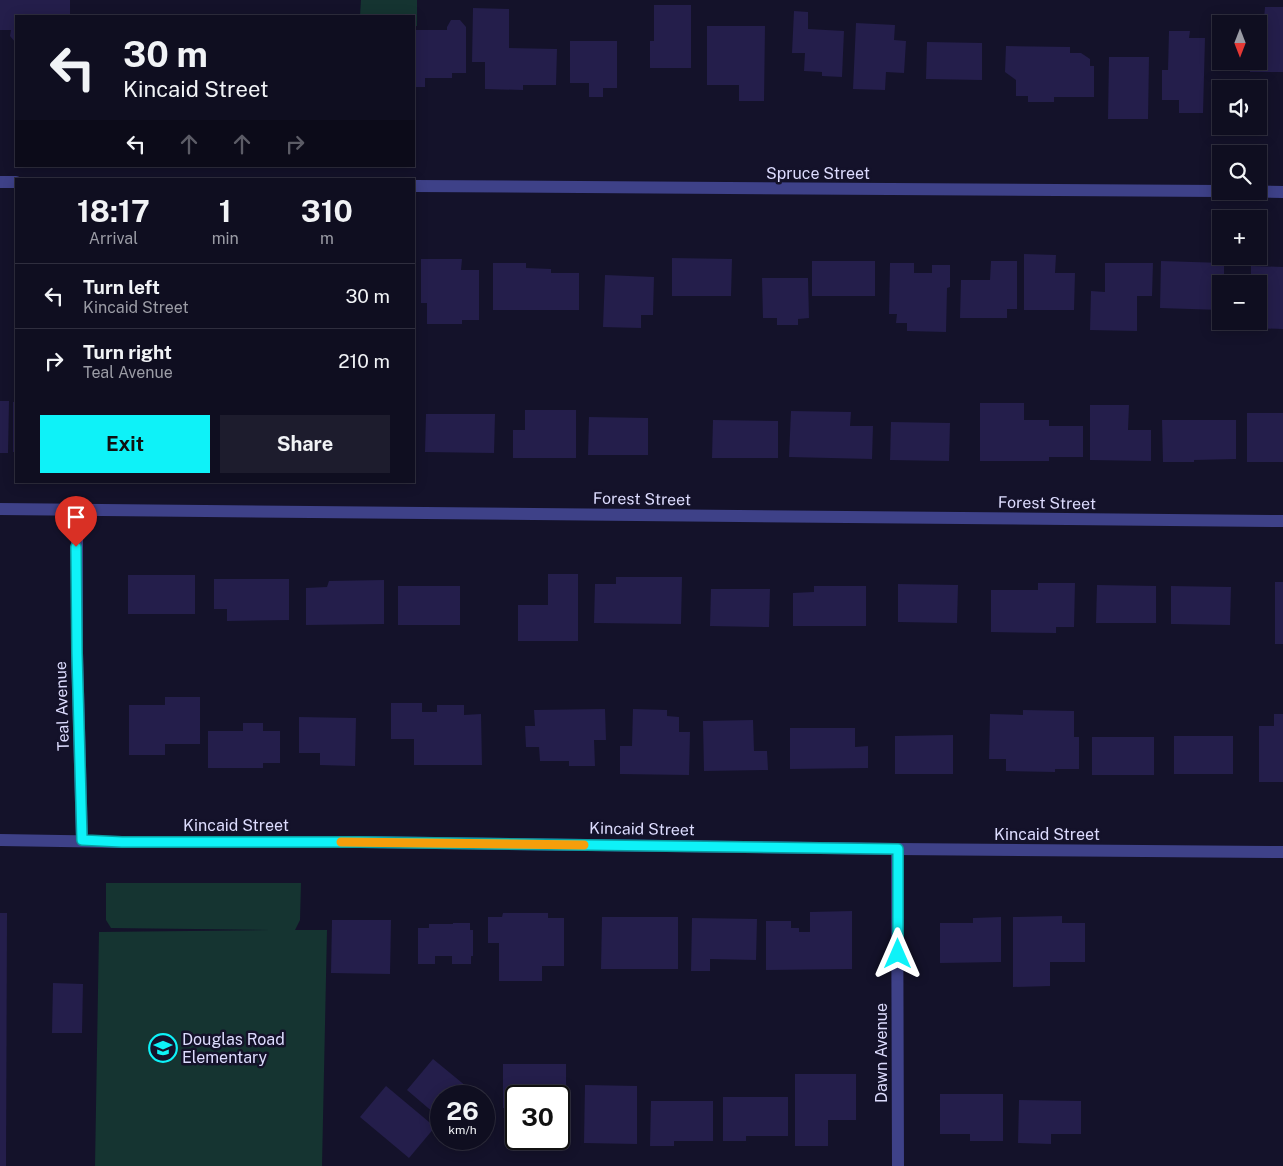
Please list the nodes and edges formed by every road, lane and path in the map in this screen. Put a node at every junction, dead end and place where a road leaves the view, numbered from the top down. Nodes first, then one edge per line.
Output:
1 (0, 182) edge
2 (15, 182) edge
3 (415, 186) edge
4 (1212, 191) edge
5 (1267, 192) edge
6 (1283, 192) edge
7 (0, 509) edge
8 (77, 510) junction
9 (1283, 521) edge
10 (0, 840) edge
11 (82, 840) junction
12 (898, 849) junction
13 (1283, 852) edge
14 (898, 1166) edge

1 - 2 street
3 - 4 street, Spruce Street
5 - 6 street, Spruce Street
7 - 8 street, Forest Street
8 - 9 street, Forest Street
8 - 11 street, Teal Avenue
10 - 11 street, Kincaid Street
11 - 12 street, Kincaid Street
12 - 13 street, Kincaid Street
12 - 14 street, Dawn Avenue

